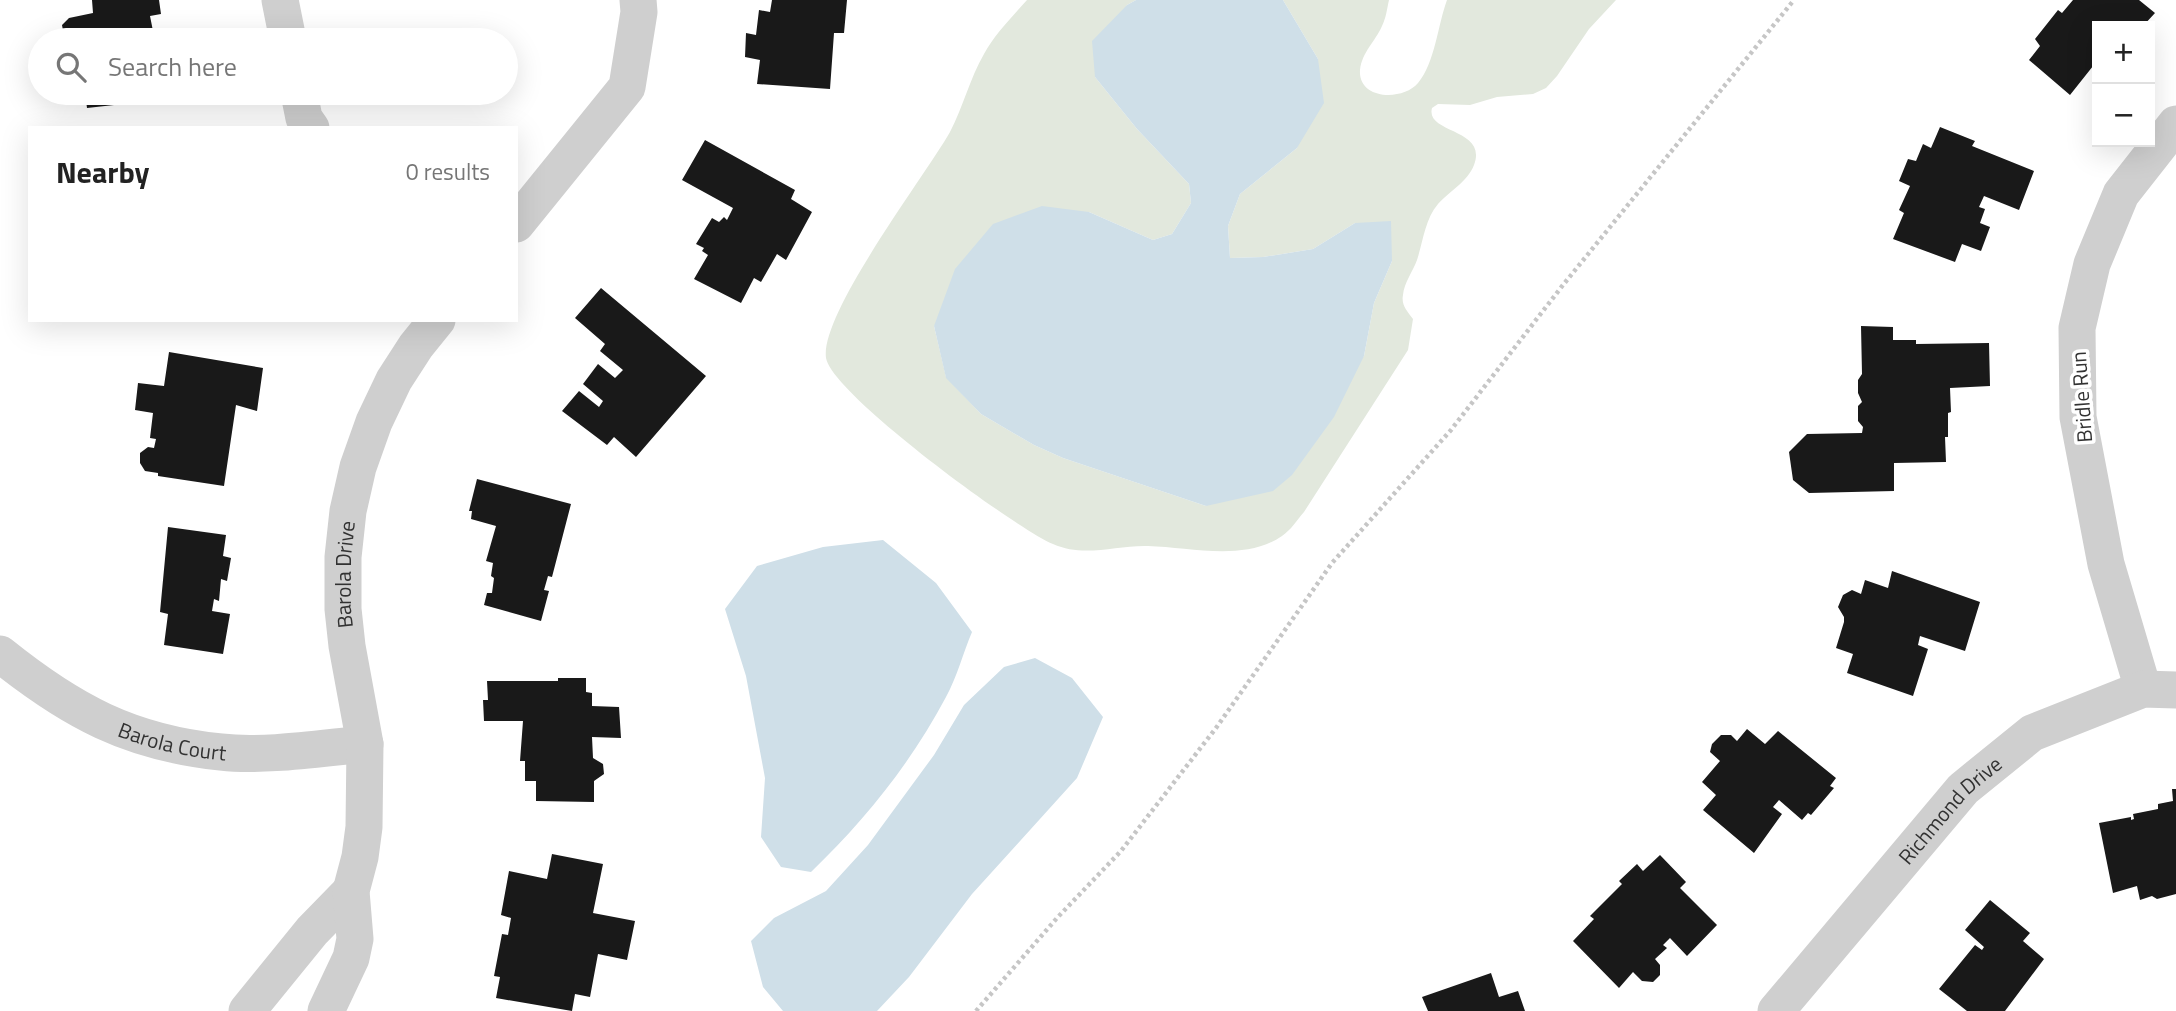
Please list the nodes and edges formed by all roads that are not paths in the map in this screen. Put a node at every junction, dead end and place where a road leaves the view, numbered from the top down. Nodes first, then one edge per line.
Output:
1 (280, 0) edge
2 (638, 0) edge
3 (286, 28) edge
4 (301, 105) edge
5 (2176, 124) edge
6 (310, 126) edge
7 (518, 222) edge
8 (435, 322) edge
9 (0, 654) edge
10 (2159, 690) edge
11 (365, 744) junction
12 (351, 891) junction
13 (247, 1011) edge
14 (326, 1011) edge
15 (1776, 1011) edge

1 - 3 street
2 - 7 street
4 - 6 street
5 - 10 street, Bridle Run
8 - 11 street, Barola Drive
9 - 11 street, Barola Court
10 - 15 street, Richmond Drive
11 - 12 street, Barola Drive
12 - 13 street, Barola Drive
12 - 14 street, Barola Drive

